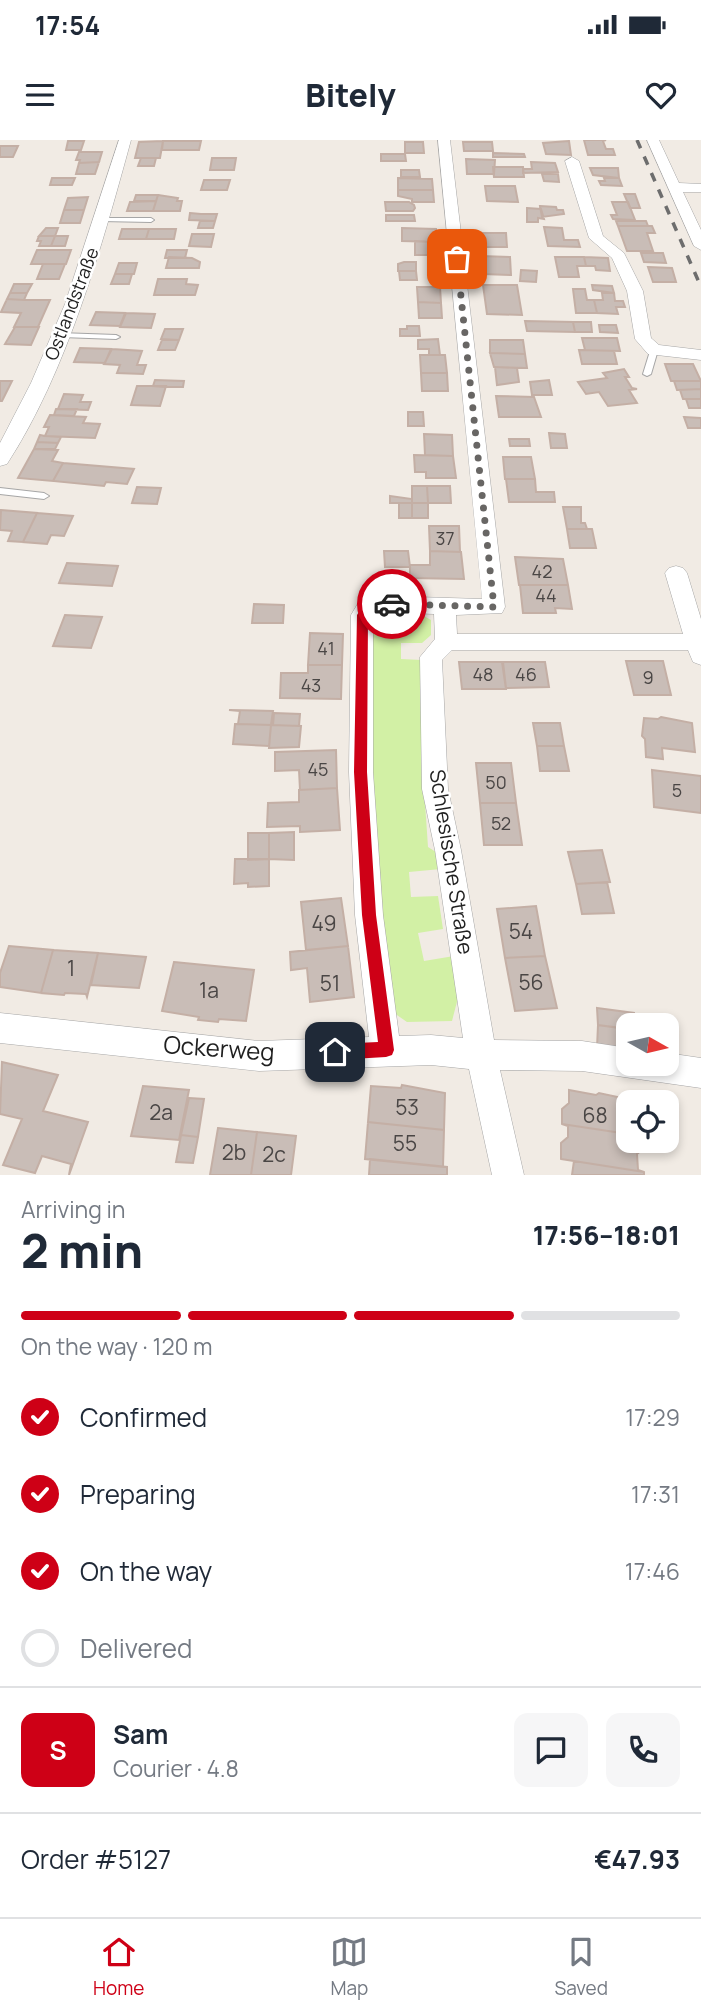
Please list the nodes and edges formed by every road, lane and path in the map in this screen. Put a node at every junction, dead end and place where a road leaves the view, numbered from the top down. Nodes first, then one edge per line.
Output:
1 (125, 140) edge
2 (444, 140) edge
3 (653, 140) edge
4 (572, 161) dead end
5 (672, 187) junction
6 (701, 188) edge
7 (103, 220) junction
8 (151, 220) dead end
9 (701, 246) edge
10 (62, 335) junction
11 (116, 337) dead end
12 (654, 350) junction
13 (701, 355) edge
14 (647, 374) dead end
15 (0, 460) edge
16 (0, 491) edge
17 (44, 496) dead end
18 (677, 572) dead end
19 (444, 607) junction
20 (494, 607) junction
21 (446, 642) junction
22 (498, 642) junction
23 (699, 649) edge
24 (0, 1028) edge
25 (386, 1050) junction
26 (481, 1055) junction
27 (616, 1061) edge
28 (679, 1070) edge
29 (701, 1073) edge
30 (508, 1175) edge

1 - 7 street, Ostlandstraße
2 - 20 street
3 - 5 street
4 - 12 street
5 - 6 street
5 - 9 street
7 - 8 lane
7 - 10 street, Ostlandstraße
10 - 11 lane
10 - 15 street, Ostlandstraße
12 - 13 street
12 - 14 lane
16 - 17 lane
18 - 23 street
19 - 20 street
19 - 21 street
19 - 25 street
20 - 22 street
21 - 22 street
21 - 26 street, Schlesische Straße
22 - 23 street
24 - 25 street, Ockerweg
25 - 26 street, Ockerweg
26 - 27 street
26 - 30 street, Schlesische Straße
28 - 29 street

